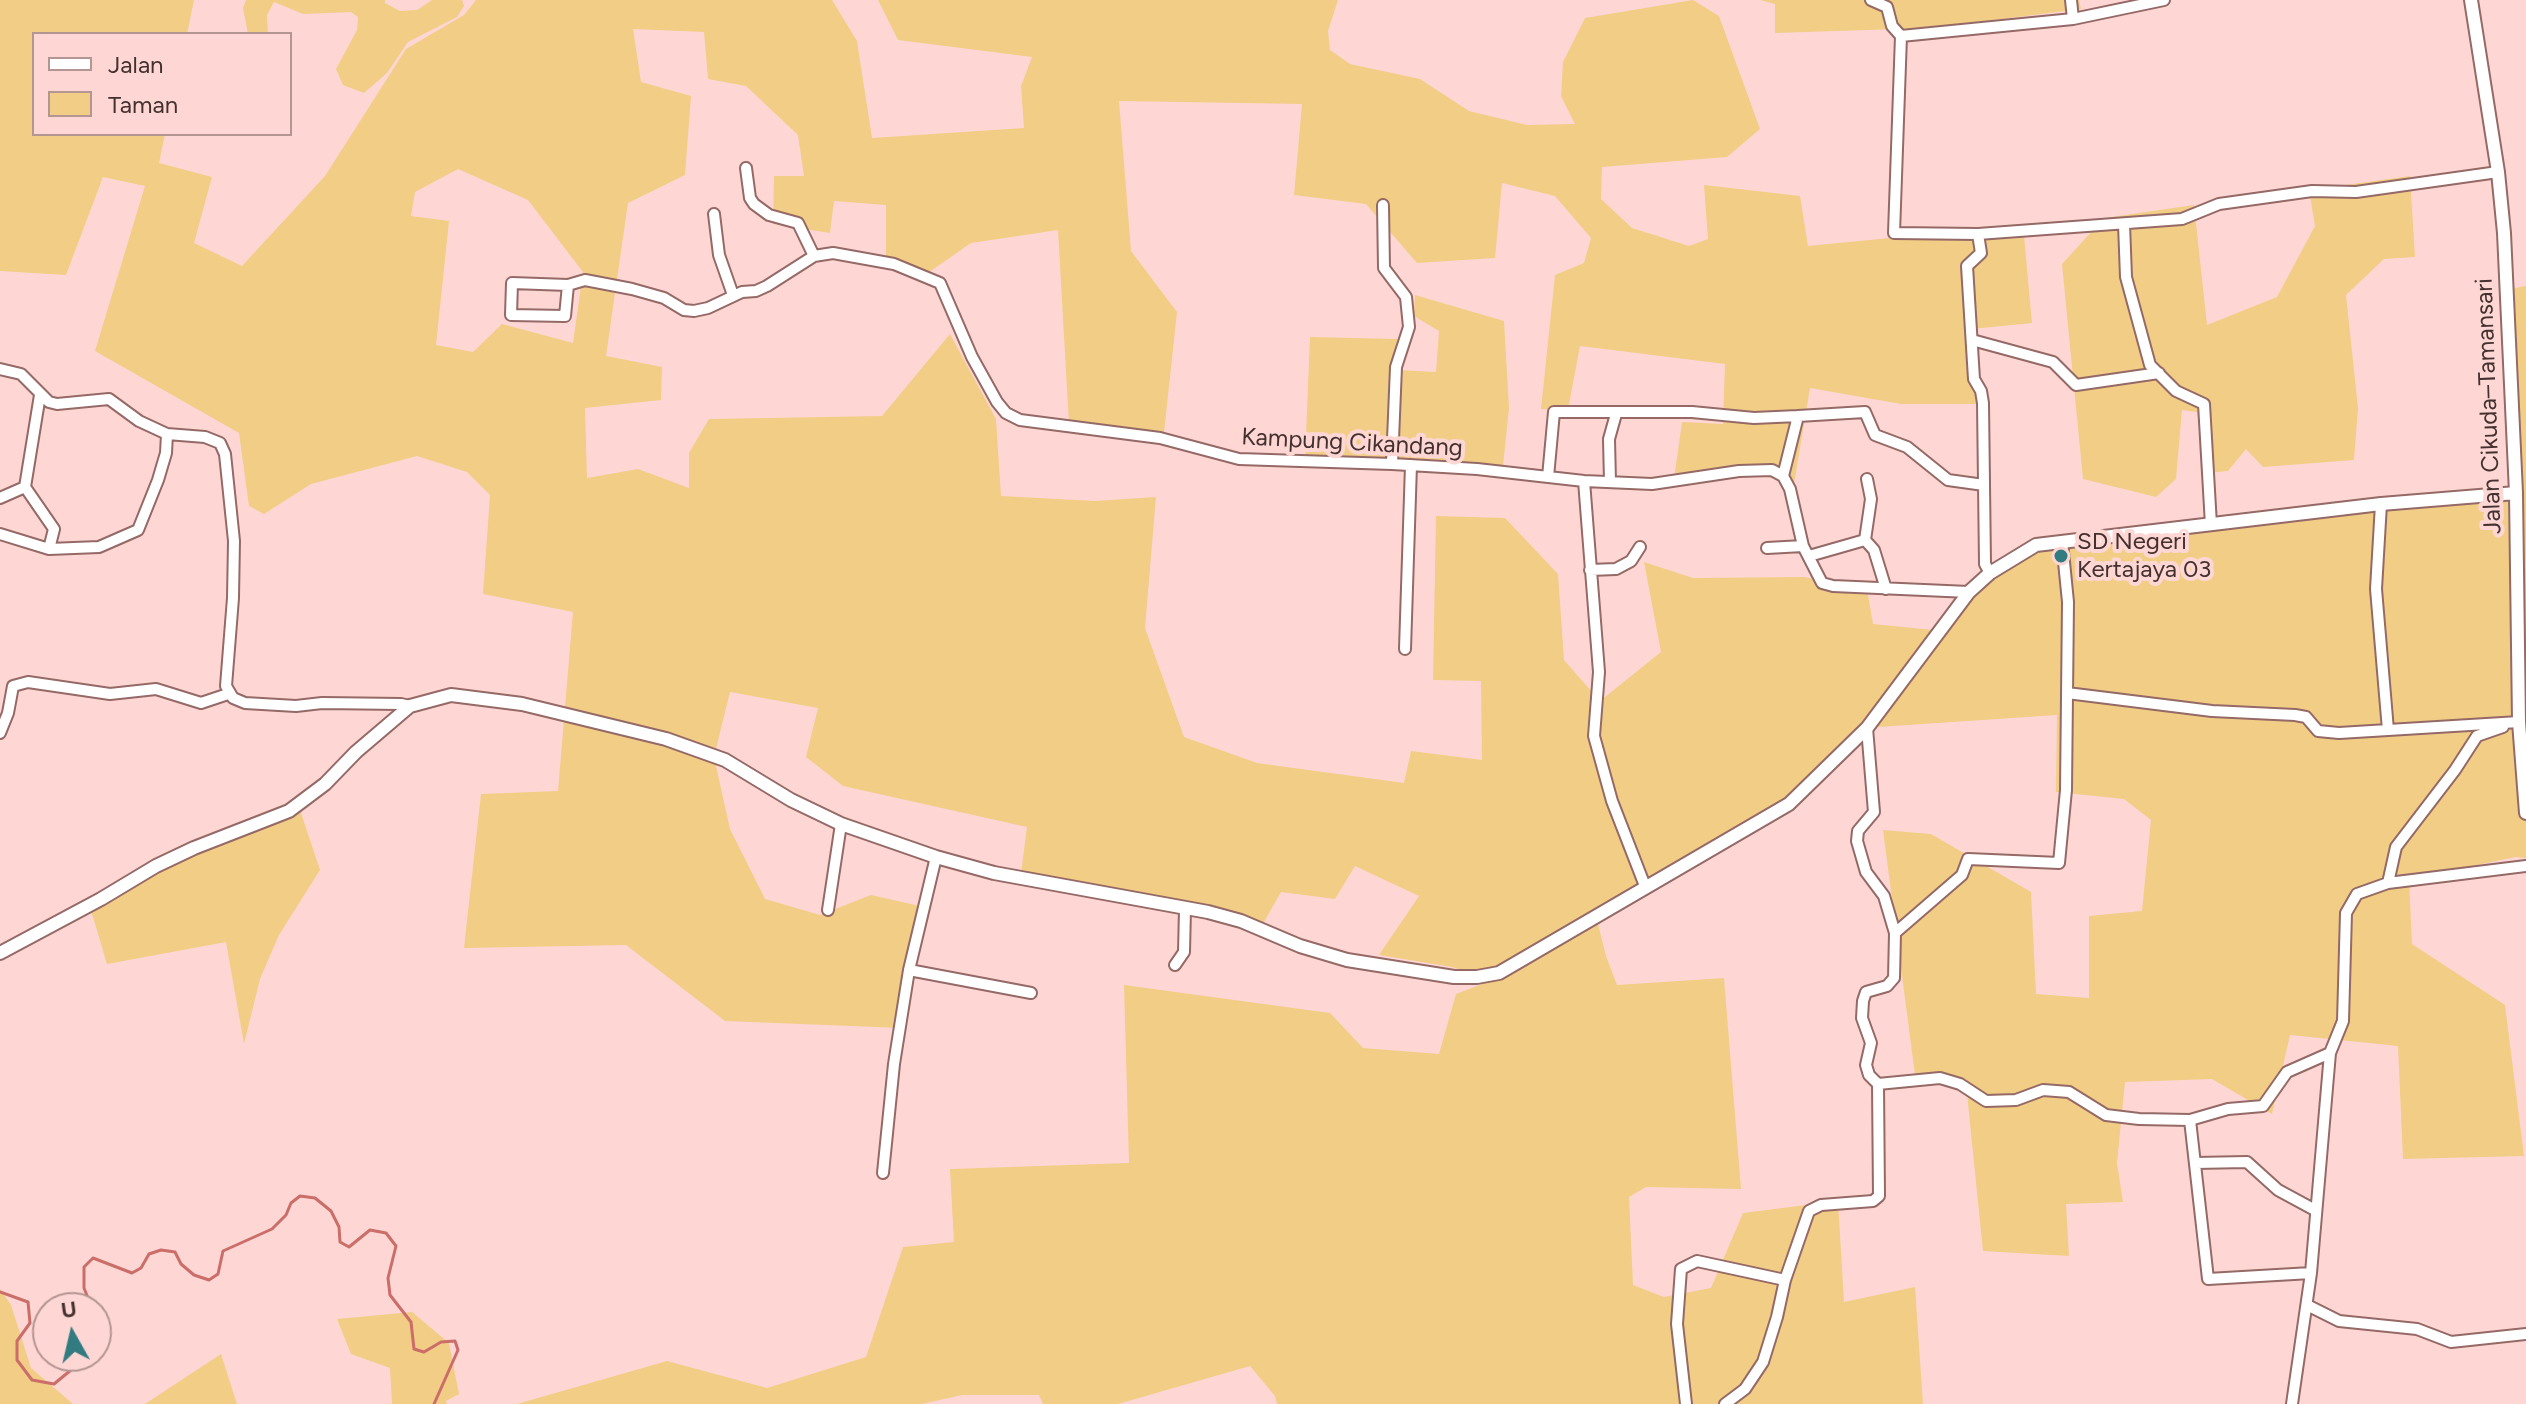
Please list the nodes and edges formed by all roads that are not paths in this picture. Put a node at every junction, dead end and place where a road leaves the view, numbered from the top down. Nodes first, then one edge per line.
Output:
1 (1871, 0) edge
2 (2071, 0) edge
3 (2164, 0) edge
4 (2471, 0) edge
5 (1888, 4) edge
6 (2073, 19) junction
7 (1901, 36) junction
8 (746, 168) dead end
9 (2498, 172) junction
10 (1383, 205) dead end
11 (714, 214) dead end
12 (2124, 224) junction
13 (1978, 234) junction
14 (814, 256) junction
15 (568, 285) junction
16 (733, 295) junction
17 (1972, 340) junction
18 (0, 369) edge
19 (2159, 373) junction
20 (40, 395) junction
21 (1616, 414) junction
22 (1798, 416) junction
23 (167, 434) junction
24 (1392, 464) junction
25 (1411, 465) junction
26 (1783, 476) junction
27 (1548, 477) junction
28 (1867, 479) dead end
29 (1584, 481) junction
30 (1610, 482) junction
31 (1984, 485) junction
32 (25, 487) junction
33 (2521, 492) edge
34 (0, 498) edge
35 (2381, 504) junction
36 (2211, 525) junction
37 (0, 534) edge
38 (1865, 540) junction
39 (2062, 542) junction
40 (1640, 547) dead end
41 (1767, 548) dead end
42 (49, 549) junction
43 (1806, 551) junction
44 (1590, 570) junction
45 (1990, 573) junction
46 (1886, 589) junction
47 (1969, 592) junction
48 (1405, 649) dead end
49 (2067, 693) junction
50 (228, 694) junction
51 (410, 706) junction
52 (2519, 722) junction
53 (1867, 728) junction
54 (2388, 730) junction
55 (0, 733) edge
56 (2526, 813) edge
57 (841, 824) junction
58 (936, 857) junction
59 (2526, 866) edge
60 (2388, 883) junction
61 (1645, 886) junction
62 (1185, 909) junction
63 (828, 910) dead end
64 (1895, 933) junction
65 (0, 953) edge
66 (1175, 965) dead end
67 (909, 970) junction
68 (1031, 993) dead end
69 (2330, 1053) junction
70 (1878, 1084) junction
71 (2190, 1120) junction
72 (2195, 1163) junction
73 (883, 1173) dead end
74 (2315, 1210) junction
75 (2311, 1273) junction
76 (1785, 1280) junction
77 (2307, 1305) junction
78 (2526, 1334) edge
79 (1686, 1404) edge
80 (1725, 1404) edge
81 (2292, 1404) edge

1 - 5 street
2 - 6 street
3 - 6 street
4 - 9 street, Jalan Cikuda–Tamansari
5 - 7 street
6 - 7 street
7 - 13 street
8 - 14 street
9 - 12 street
9 - 33 street, Jalan Cikuda–Tamansari
10 - 24 street
11 - 16 street
12 - 13 street
12 - 19 street
13 - 17 street
14 - 16 street
14 - 24 street, Kampung Cikandang
15 - 15 street
15 - 16 street
17 - 19 street
17 - 31 street
18 - 20 street
19 - 36 street
20 - 23 street
20 - 32 street
21 - 22 street
21 - 27 street
21 - 30 street
22 - 26 street
22 - 31 street
23 - 42 street
23 - 50 street
24 - 25 street, Kampung Cikandang
25 - 27 street, Kampung Cikandang
25 - 48 street
26 - 30 street, Kampung Cikandang
26 - 43 street
27 - 29 street, Kampung Cikandang
28 - 38 street
29 - 30 street, Kampung Cikandang
29 - 44 street
31 - 45 street
32 - 34 street
32 - 42 street
33 - 35 street
33 - 52 street, Jalan Cikuda–Tamansari
35 - 36 street
35 - 54 street
36 - 39 street
37 - 42 street
38 - 43 street
38 - 46 street
39 - 45 street
39 - 49 street
40 - 44 street
41 - 43 street
43 - 46 street
44 - 61 street
45 - 47 street
46 - 47 street
47 - 53 street
49 - 54 street
49 - 64 street
50 - 51 street
50 - 55 street
51 - 57 street
51 - 65 street
52 - 54 street
52 - 56 street, Jalan Cikuda–Tamansari
52 - 60 street
53 - 61 street
53 - 64 street
57 - 58 street
57 - 63 street
58 - 62 street
58 - 67 street
59 - 60 street
60 - 69 street
61 - 62 street
62 - 66 street
64 - 70 street
67 - 68 street
67 - 73 street
69 - 71 street
69 - 74 street
70 - 71 street
70 - 76 street
71 - 72 street
72 - 74 street
72 - 75 street
74 - 75 street
75 - 77 street
76 - 79 street
76 - 80 street
77 - 78 street
77 - 81 street

